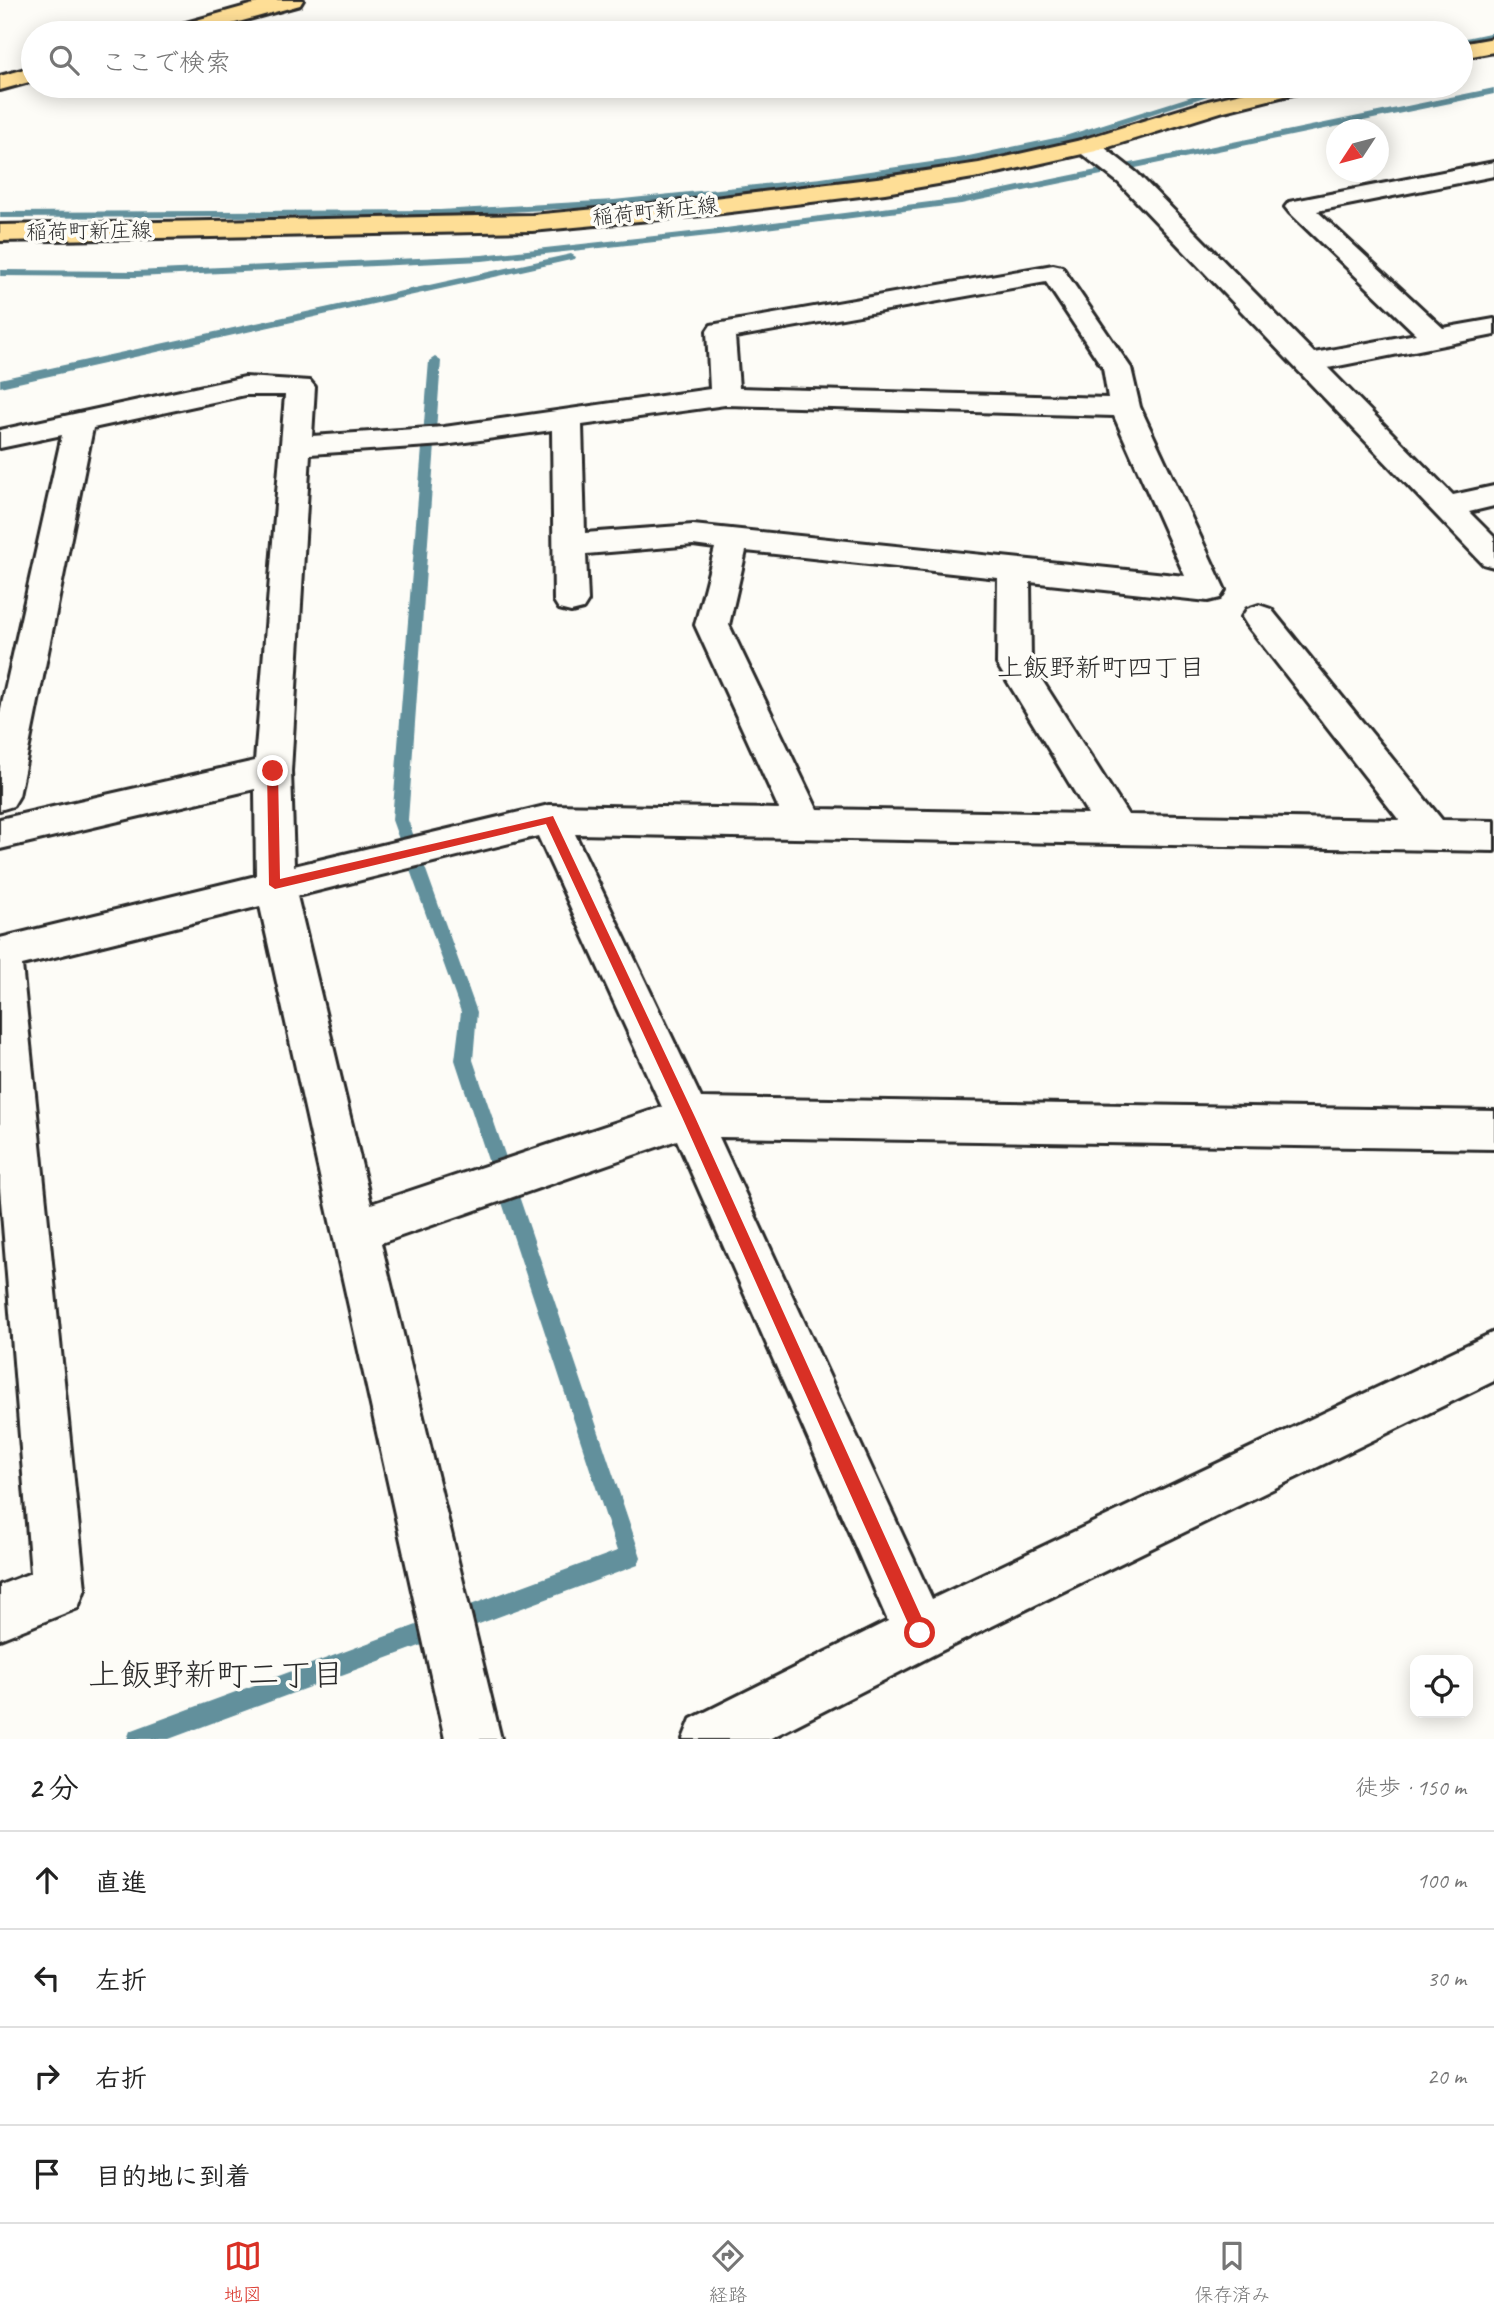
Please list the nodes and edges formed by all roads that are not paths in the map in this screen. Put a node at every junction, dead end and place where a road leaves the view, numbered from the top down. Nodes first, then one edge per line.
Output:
1 (292, 0) edge
2 (218, 21) edge
3 (1494, 45) edge
4 (1473, 49) edge
5 (21, 77) edge
6 (0, 83) edge
7 (1248, 98) edge
8 (1087, 146) junction
9 (1483, 171) edge
10 (1494, 191) edge
11 (0, 233) edge
12 (1494, 327) edge
13 (1437, 338) junction
14 (1308, 363) junction
15 (724, 396) junction
16 (1125, 407) junction
17 (567, 418) junction
18 (80, 421) junction
19 (0, 439) edge
20 (296, 446) junction
21 (1494, 496) edge
22 (1447, 507) junction
23 (733, 540) junction
24 (570, 545) junction
25 (1494, 556) edge
26 (1014, 569) junction
27 (571, 601) dead end
28 (1259, 617) dead end
29 (273, 771) junction
30 (0, 796) edge
31 (549, 819) junction
32 (805, 824) junction
33 (1117, 829) junction
34 (0, 834) edge
35 (1432, 835) junction
36 (1494, 836) edge
37 (275, 885) junction
38 (1, 954) edge
39 (688, 1117) junction
40 (1494, 1130) edge
41 (354, 1231) junction
42 (1494, 1356) edge
43 (0, 1612) edge
44 (920, 1633) junction
45 (473, 1739) edge
46 (711, 1739) edge

1 - 2 main road
3 - 4 main road
5 - 6 main road
7 - 8 main road, 稲荷町新庄線
8 - 11 main road, 稲荷町新庄線
8 - 14 street
9 - 10 street
9 - 13 street
12 - 13 street
13 - 14 street
14 - 22 street
15 - 16 street
15 - 16 street
15 - 17 street
16 - 26 street
17 - 20 street
17 - 24 street
18 - 19 street
18 - 20 street
18 - 30 street
20 - 29 street
21 - 22 street
22 - 25 street
23 - 24 street
23 - 26 street
23 - 32 street
24 - 27 street
26 - 33 street
28 - 35 street
29 - 34 street
29 - 37 street
31 - 32 street
31 - 37 street
31 - 39 street
32 - 33 street
33 - 35 street
35 - 36 street
37 - 38 street
37 - 41 street
38 - 43 street
39 - 40 street
39 - 41 street
39 - 44 street
41 - 45 street
42 - 44 street
44 - 46 street

